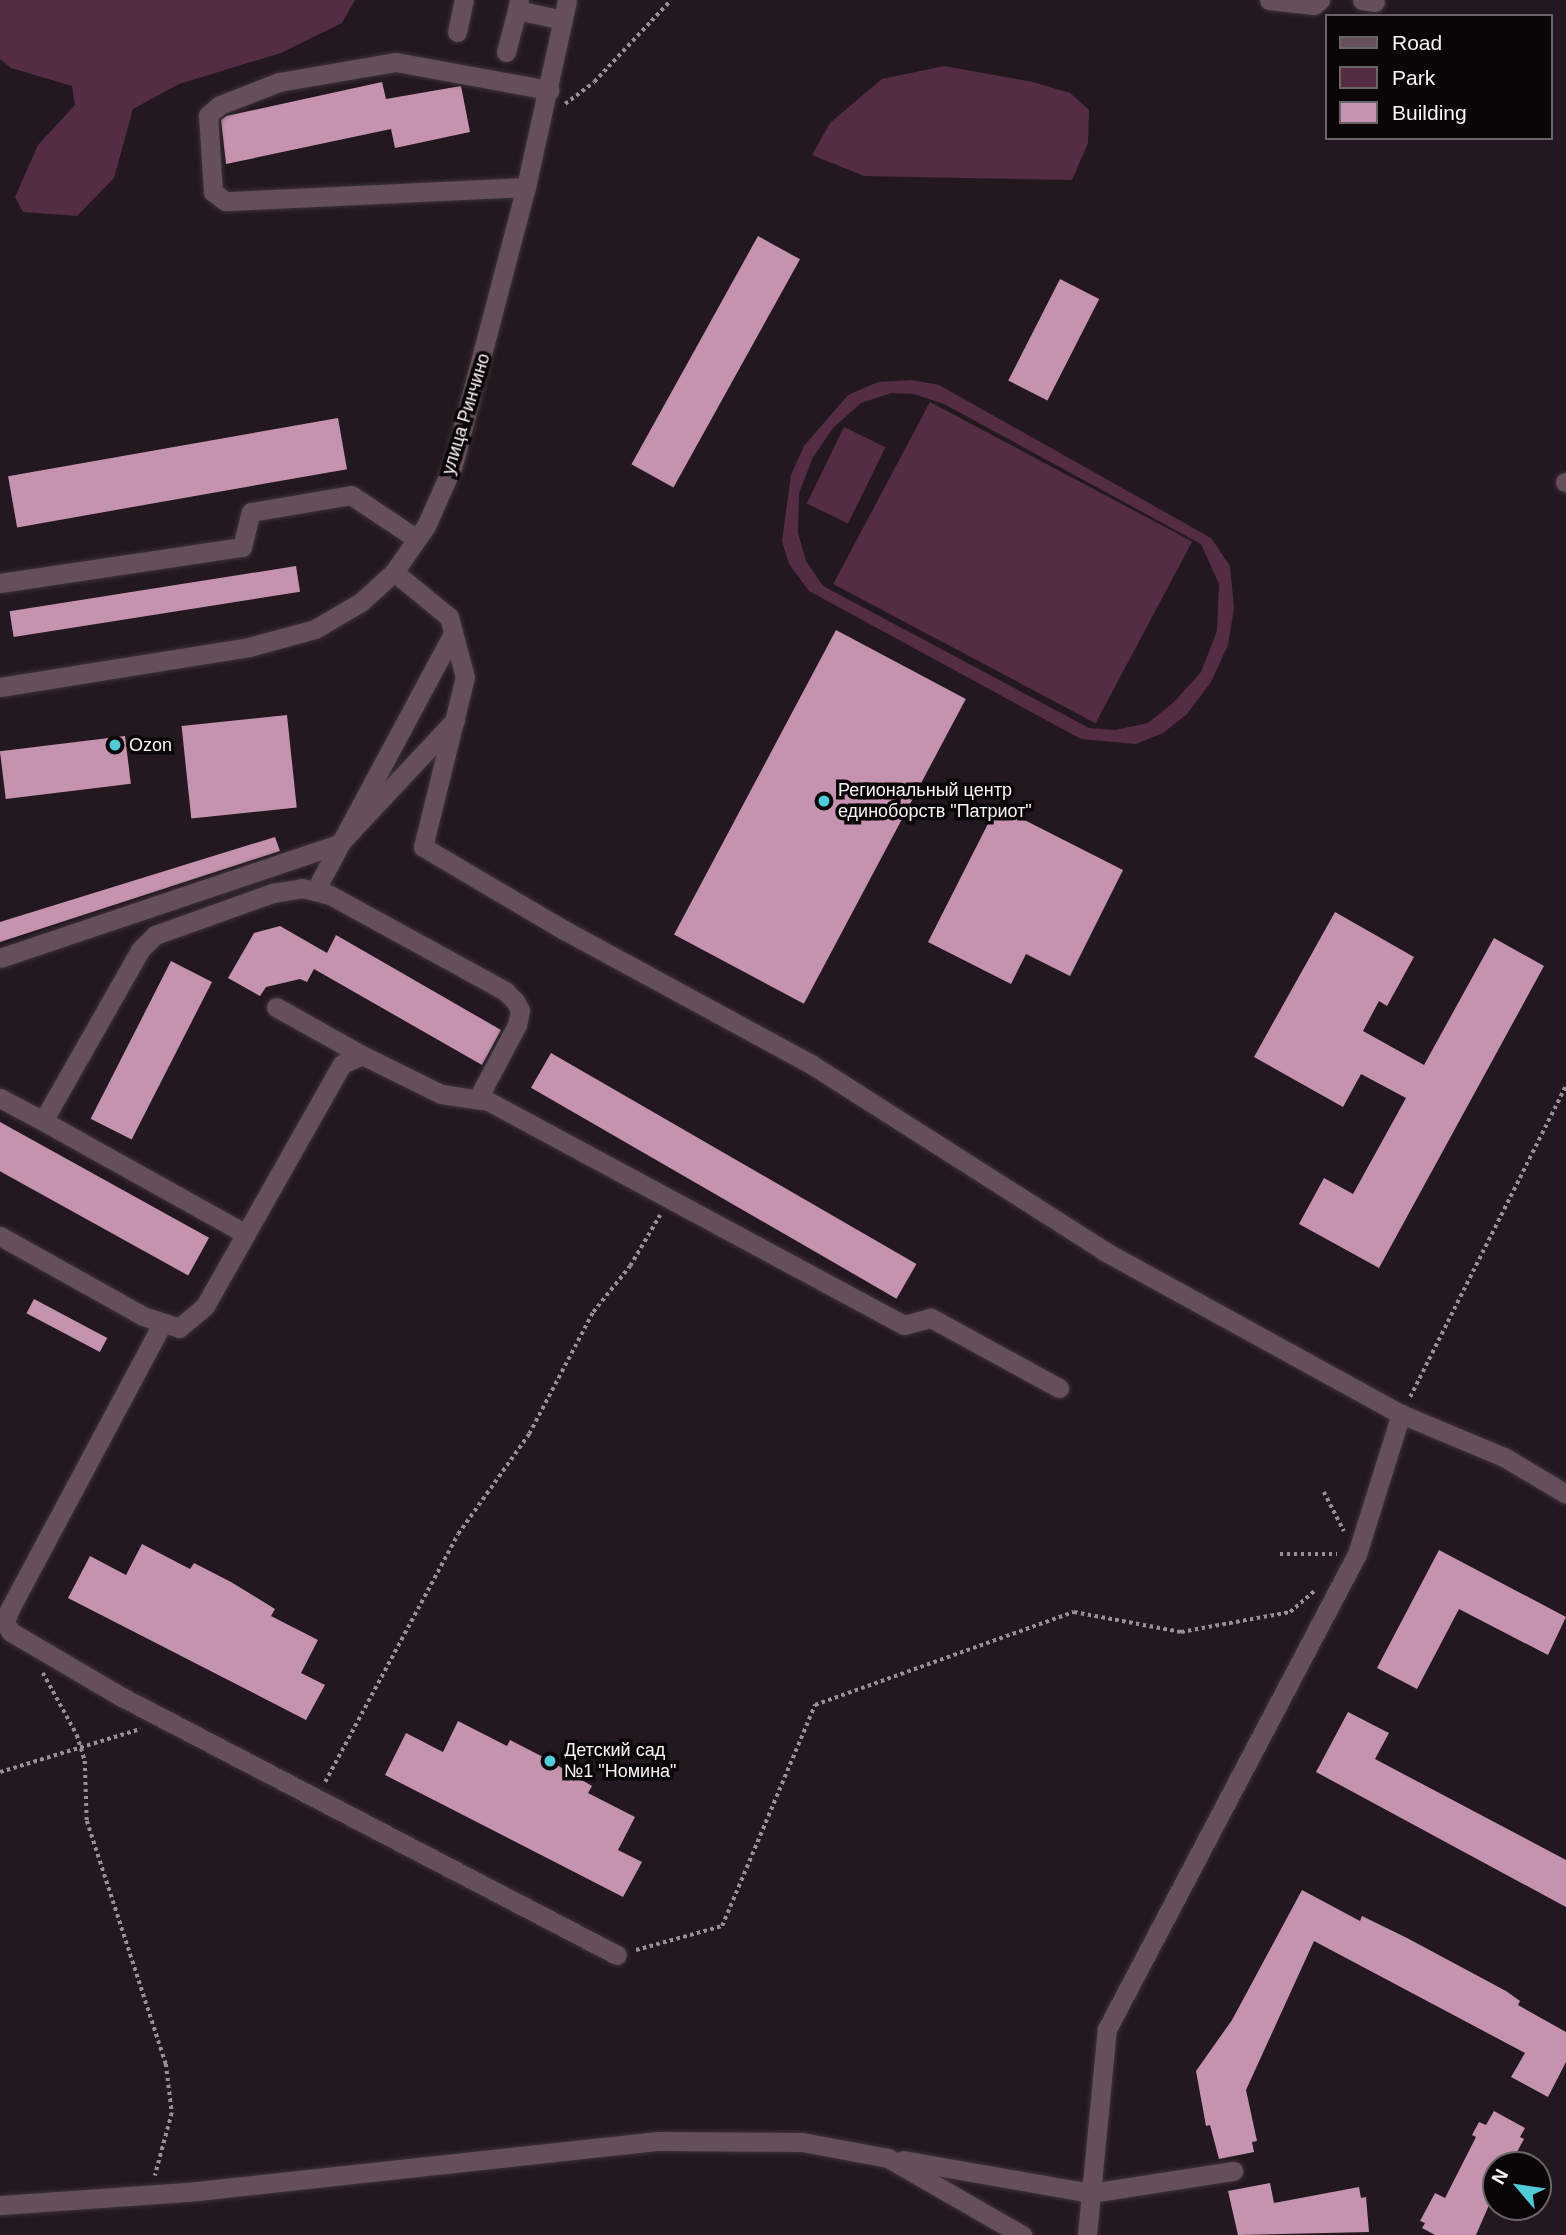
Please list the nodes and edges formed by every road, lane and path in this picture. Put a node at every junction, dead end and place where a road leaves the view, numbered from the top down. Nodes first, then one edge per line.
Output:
1 (464, 0) edge
2 (567, 0) edge
3 (671, 0) edge
4 (1269, 0) edge
5 (1320, 0) edge
6 (518, 5) edge
7 (563, 20) junction
8 (457, 32) dead end
9 (506, 52) dead end
10 (549, 90) junction
11 (543, 120) junction
12 (526, 187) junction
13 (417, 538) junction
14 (394, 572) junction
15 (0, 583) edge
16 (453, 634) junction
17 (0, 687) edge
18 (456, 719) junction
19 (340, 844) junction
20 (316, 889) junction
21 (0, 958) edge
22 (276, 1007) dead end
23 (362, 1055) junction
24 (1566, 1087) edge
25 (0, 1098) edge
26 (478, 1098) junction
27 (43, 1121) junction
28 (670, 1198) junction
29 (246, 1234) junction
30 (0, 1236) edge
31 (162, 1324) junction
32 (1059, 1388) dead end
33 (1401, 1414) junction
34 (1324, 1492) dead end
35 (1566, 1494) edge
36 (1280, 1554) dead end
37 (1357, 1554) junction
38 (1318, 1588) dead end
39 (31, 1645) junction
40 (153, 1729) dead end
41 (82, 1750) junction
42 (0, 1772) edge
43 (316, 1798) junction
44 (617, 1955) joint
45 (888, 2158) junction
46 (1233, 2171) dead end
47 (152, 2192) junction
48 (1091, 2193) junction
49 (0, 2205) edge
50 (1022, 2235) edge
51 (1087, 2235) edge

1 - 8 street
2 - 7 street, улица Ринчино
3 - 11 path
4 - 5 street
6 - 7 street
6 - 9 street
7 - 10 street, улица Ринчино
10 - 11 street, улица Ринчино
10 - 12 street
11 - 12 street, улица Ринчино
12 - 13 street, улица Ринчино
13 - 14 street, улица Ринчино
13 - 15 street
14 - 16 street
14 - 17 street, улица Ринчино
16 - 18 street
16 - 19 street
18 - 19 street
18 - 33 street
19 - 20 street
19 - 21 street
20 - 26 street
20 - 27 street
22 - 23 street
23 - 26 street
23 - 29 street
24 - 33 path
25 - 27 street
26 - 28 street
27 - 29 street
28 - 32 street
28 - 43 path
29 - 31 street
30 - 31 street
31 - 39 street
33 - 35 street
33 - 37 street
34 - 37 path
36 - 37 path
37 - 48 street
38 - 44 path
39 - 41 path
39 - 43 street
40 - 41 path
41 - 42 path
41 - 47 path
43 - 44 street
45 - 47 street
45 - 48 street
45 - 50 street
46 - 48 street
47 - 49 street
48 - 51 street

